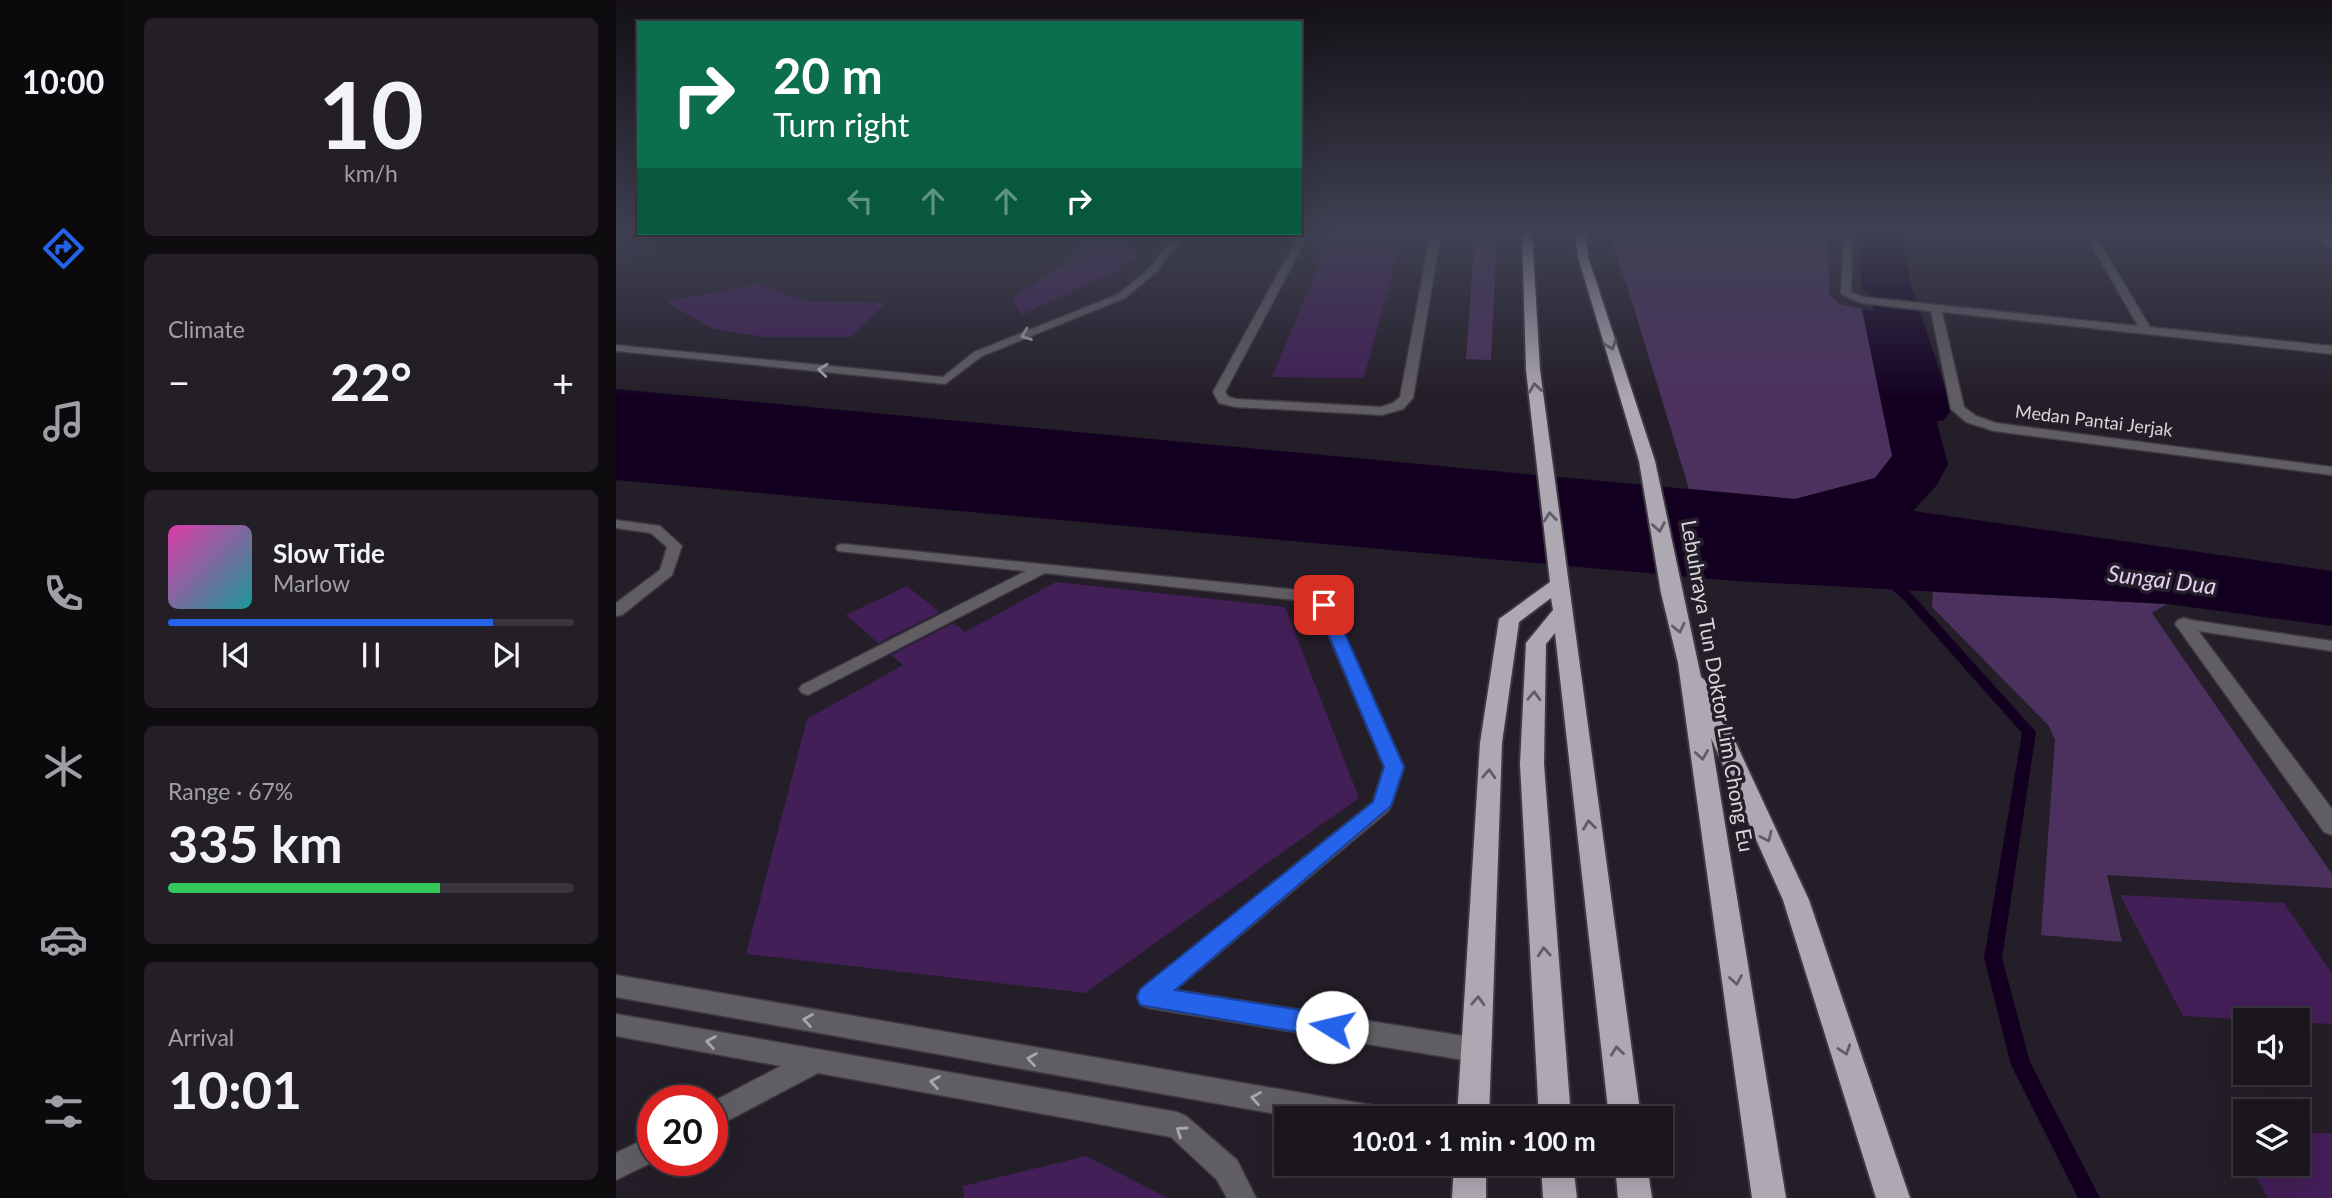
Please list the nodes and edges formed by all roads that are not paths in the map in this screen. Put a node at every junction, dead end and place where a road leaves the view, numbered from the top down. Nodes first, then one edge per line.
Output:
1 (1132, 288) edge
2 (1276, 288) edge
3 (1426, 288) edge
4 (1529, 288) edge
5 (1593, 288) edge
6 (1846, 288) edge
7 (2121, 288) edge
8 (1862, 300) joint
9 (1936, 308) junction
10 (2146, 330) junction
11 (616, 348) edge
12 (2332, 350) edge
13 (2332, 471) edge
14 (616, 524) edge
15 (843, 548) dead end
16 (1042, 569) junction
17 (1557, 582) junction
18 (616, 611) edge
19 (1563, 611) junction
20 (2184, 624) joint
21 (2332, 646) edge
22 (1688, 663) junction
23 (808, 689) dead end
24 (2332, 825) edge
25 (616, 986) edge
26 (616, 1025) edge
27 (1476, 1050) junction
28 (816, 1060) junction
29 (1302, 1106) edge
30 (1473, 1106) edge
31 (1554, 1106) edge
32 (1624, 1106) edge
33 (728, 1107) edge
34 (637, 1156) edge
35 (616, 1167) edge
36 (1470, 1176) edge
37 (1559, 1176) edge
38 (1632, 1176) edge
39 (1242, 1198) edge
40 (1469, 1198) edge
41 (1560, 1198) edge
42 (1635, 1198) edge
43 (1769, 1198) edge
44 (1893, 1198) edge

1 -> 11 lane
2 - 3 street
17 -> 4 highway
5 -> 22 highway, Lebuhraya Tun Doktor Lim Chong Eu
6 - 8 lane
7 - 10 street
8 - 9 street
9 - 10 street
9 - 13 street, Medan Pantai Jerjak
10 - 12 street
14 - 18 lane
15 - 16 lane
16 - 23 lane
16 - 27 lane
17 - 19 highway
27 -> 17 highway
31 -> 19 highway
32 -> 19 highway
20 - 21 lane
20 - 24 street
22 -> 43 highway, Lebuhraya Tun Doktor Lim Chong Eu
22 -> 44 highway
29 -> 25 lane
28 -> 26 lane
27 - 30 highway
28 - 33 lane
39 -> 28 lane
34 - 35 lane
36 - 40 highway
37 - 41 highway
38 - 42 highway

